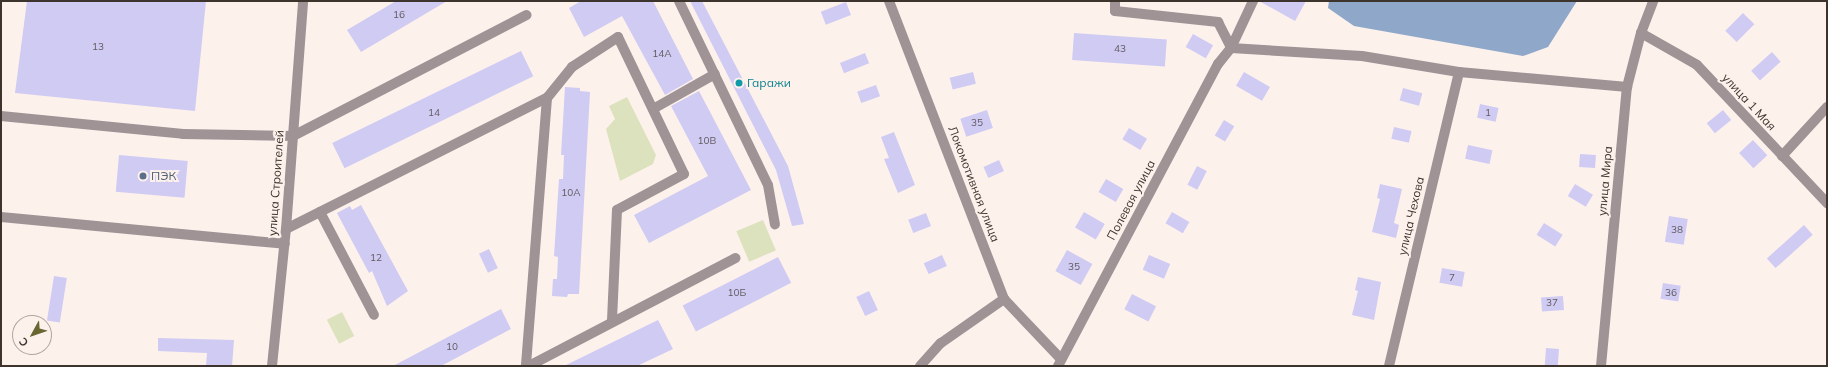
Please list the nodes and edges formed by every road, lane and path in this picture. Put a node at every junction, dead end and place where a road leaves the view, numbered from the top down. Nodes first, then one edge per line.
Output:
1 (679, 1) edge
2 (889, 1) edge
3 (1115, 1) edge
4 (1253, 1) edge
5 (1653, 1) edge
6 (305, 2) edge
7 (526, 15) dead end
8 (1641, 33) junction
9 (1231, 48) junction
10 (1458, 72) junction
11 (715, 74) junction
12 (1627, 87) junction
13 (547, 98) junction
14 (1827, 107) edge
15 (653, 109) junction
16 (1, 116) edge
17 (293, 136) junction
18 (1782, 156) junction
19 (1827, 203) edge
20 (320, 212) junction
21 (1, 217) edge
22 (775, 224) dead end
23 (286, 229) junction
24 (284, 244) junction
25 (736, 258) dead end
26 (1004, 299) junction
27 (374, 315) dead end
28 (612, 320) junction
29 (1060, 362) edge
30 (272, 366) edge
31 (527, 366) edge
32 (920, 366) edge
33 (1389, 366) edge
34 (1601, 366) edge

1 - 11 street
2 - 26 street, Локомотивная улица
3 - 9 street
4 - 9 street, Полевая улица
5 - 8 street, улица Мира
6 - 17 street, улица Строителей
7 - 17 street
8 - 12 street, улица Мира
8 - 18 street, улица 1 Мая
9 - 10 street
9 - 29 street, Полевая улица
10 - 12 street
10 - 33 street, улица Чехова
11 - 15 street
11 - 22 street
12 - 34 street, улица Мира
13 - 15 street
13 - 20 street
13 - 31 street
14 - 18 street
15 - 28 street
16 - 17 street
17 - 23 street, улица Строителей
18 - 19 street, улица 1 Мая
20 - 23 street
20 - 27 street
21 - 24 street
23 - 24 street, улица Строителей
24 - 30 street, улица Строителей
25 - 28 street
26 - 29 street, Локомотивная улица
26 - 32 street
28 - 31 street

